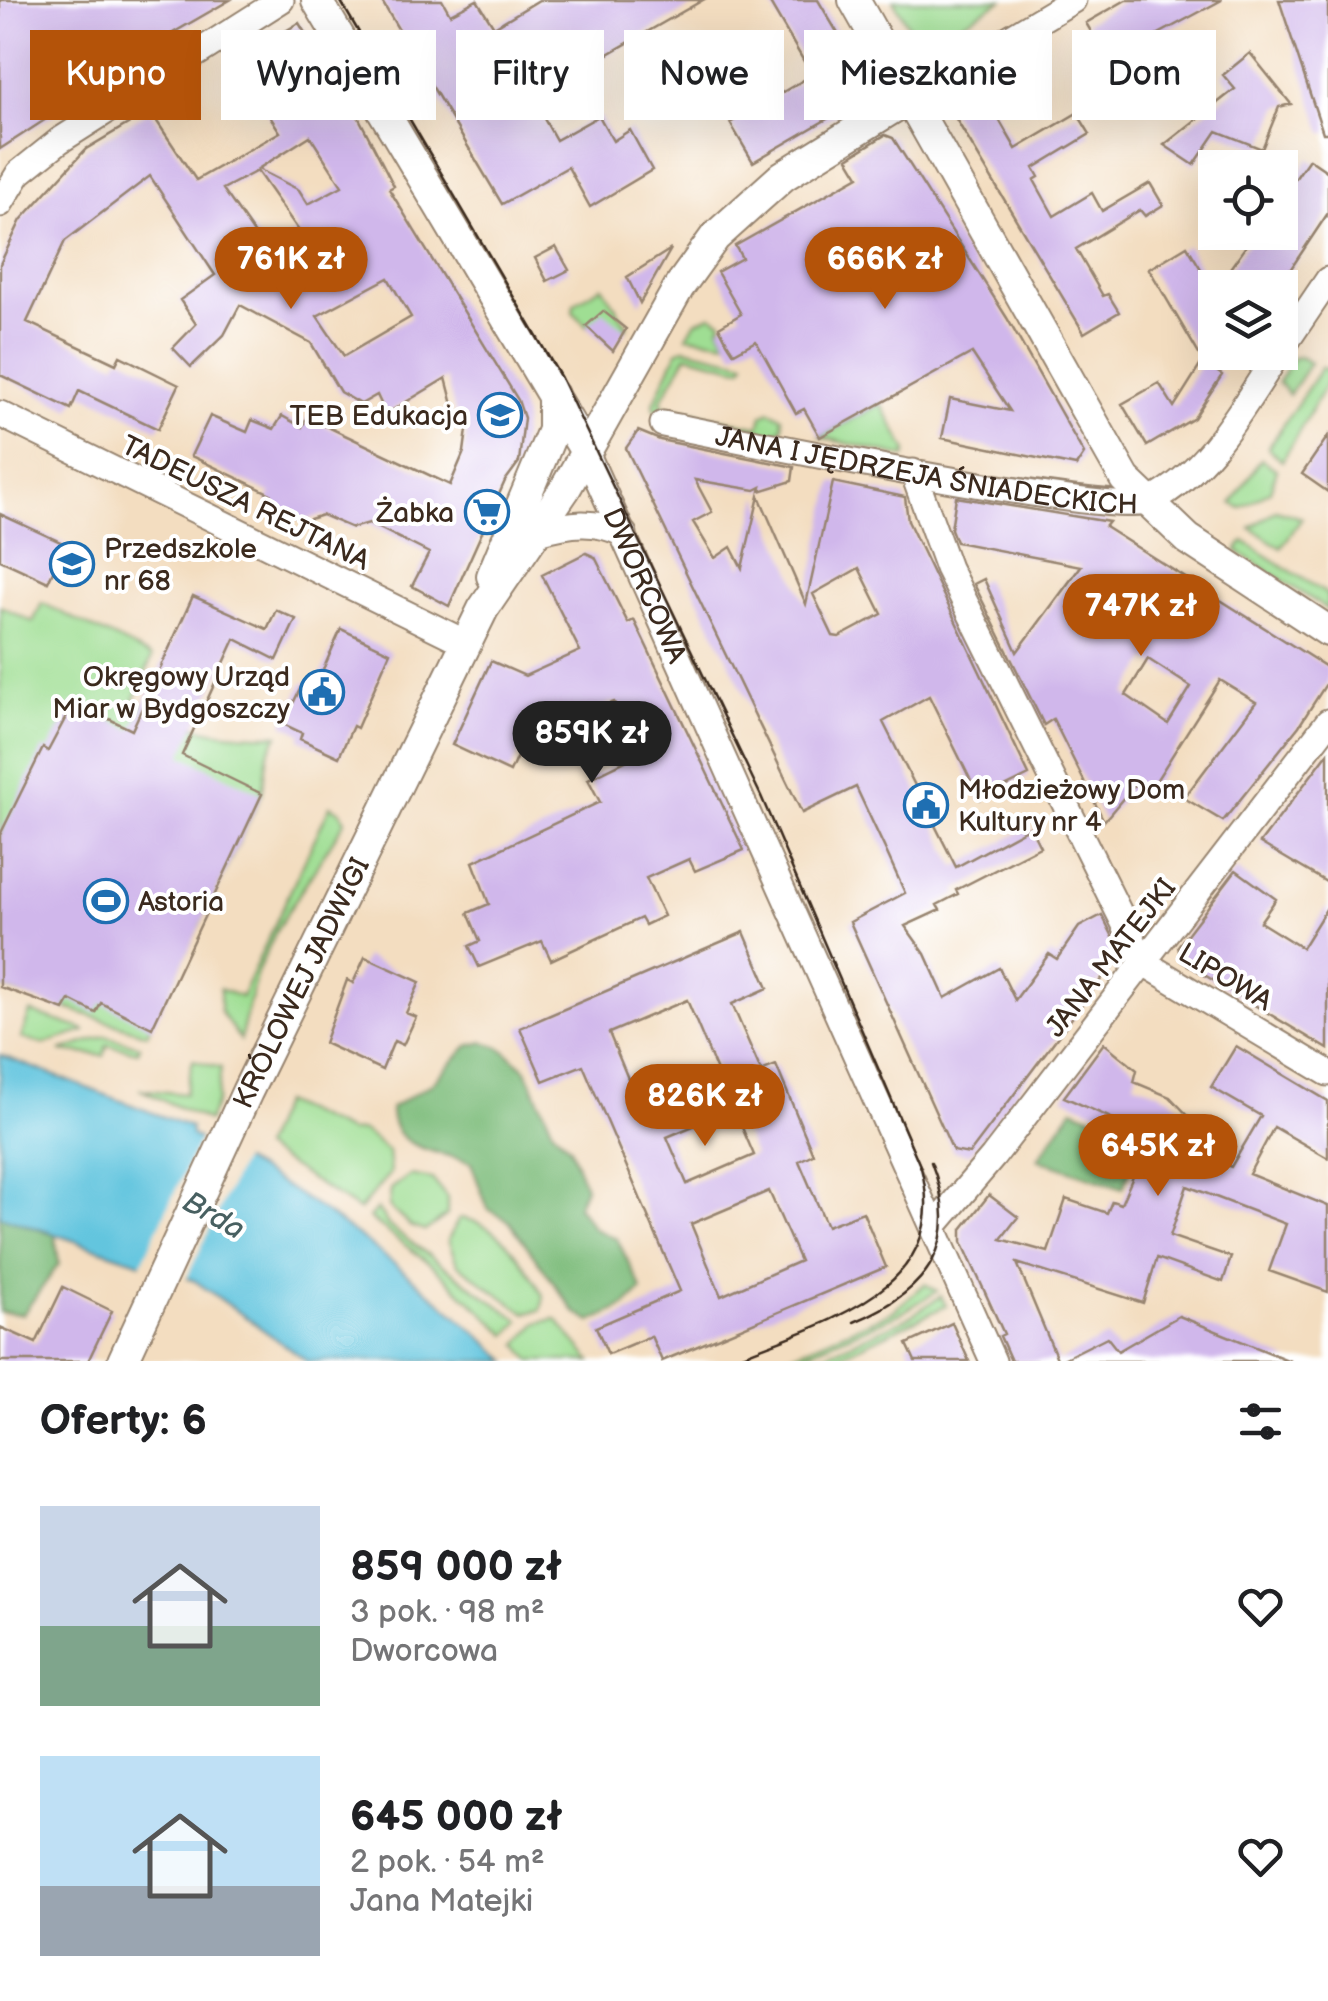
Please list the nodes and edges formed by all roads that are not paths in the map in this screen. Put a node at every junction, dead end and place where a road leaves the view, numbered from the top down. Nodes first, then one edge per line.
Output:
1 (281, 0) edge
2 (317, 0) edge
3 (854, 0) edge
4 (1073, 0) edge
5 (871, 30) edge
6 (1023, 30) edge
7 (874, 120) edge
8 (922, 120) edge
9 (0, 204) edge
10 (1328, 280) edge
11 (1298, 325) edge
12 (1268, 370) edge
13 (552, 392) junction
14 (0, 414) edge
15 (663, 424) dead end
16 (586, 450) junction
17 (913, 472) junction
18 (1147, 504) junction
19 (538, 532) junction
20 (624, 534) junction
21 (483, 609) junction
22 (1328, 631) edge
23 (466, 644) junction
24 (1328, 722) edge
25 (1144, 963) junction
26 (1328, 1072) edge
27 (935, 1226) junction
28 (124, 1361) edge
29 (993, 1361) edge

1 - 9 street
2 - 13 street, DWORCOWA
3 - 5 street
4 - 6 street
7 - 16 street, KRÓLOWEJ JADWIGI
8 - 18 street
10 - 11 street
12 - 18 street
13 - 16 street, DWORCOWA
13 - 21 street, KRÓLOWEJ JADWIGI
14 - 23 street, TADEUSZA REJTANA
15 - 17 street, JANA I JĘDRZEJA ŚNIADECKICH
16 - 19 street, KRÓLOWEJ JADWIGI
16 - 20 street, DWORCOWA
17 - 18 street, JANA I JĘDRZEJA ŚNIADECKICH
17 - 25 street
18 - 22 street, JANA I JĘDRZEJA ŚNIADECKICH
19 - 20 street
19 - 21 street, KRÓLOWEJ JADWIGI
20 - 27 street, DWORCOWA
21 - 23 street, KRÓLOWEJ JADWIGI
23 - 28 street, KRÓLOWEJ JADWIGI
24 - 25 street, JANA MATEJKI
25 - 26 street, LIPOWA
25 - 27 street, JANA MATEJKI
27 - 29 street, DWORCOWA

